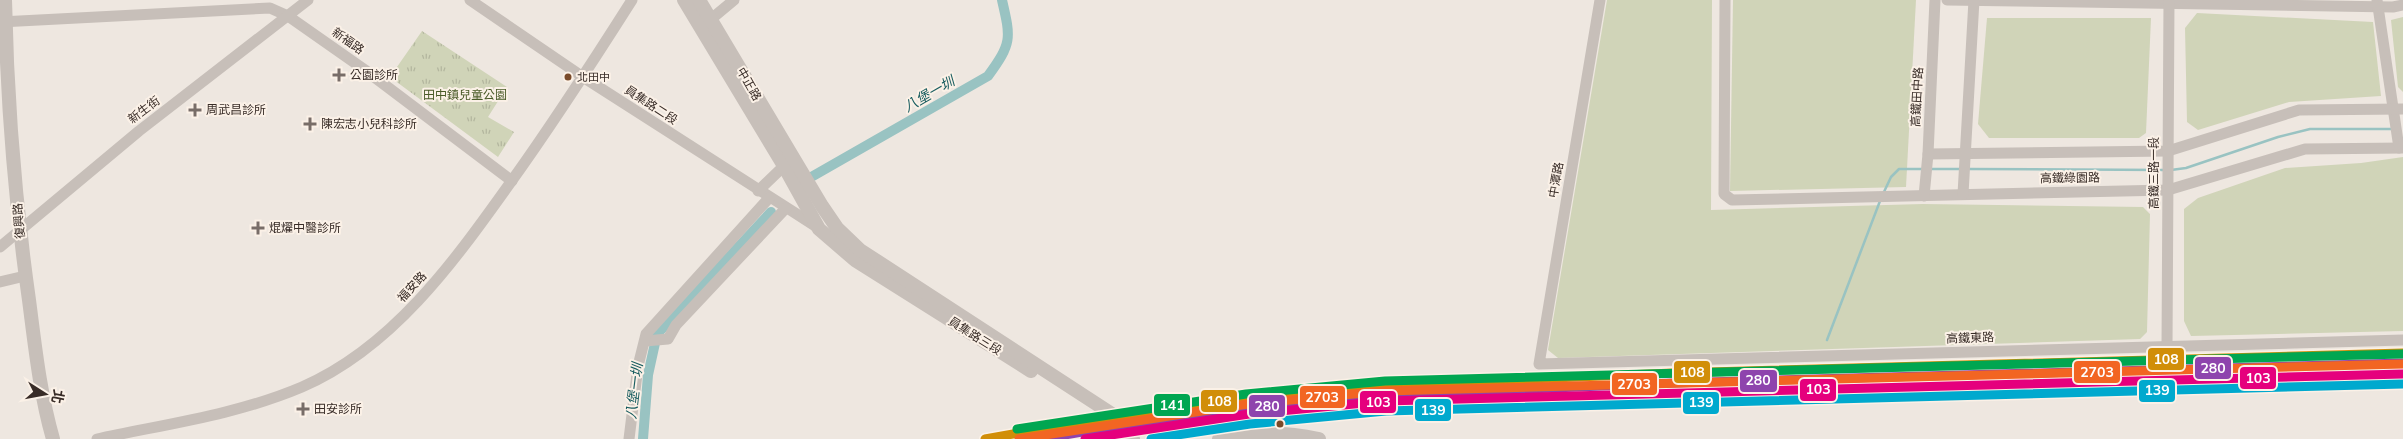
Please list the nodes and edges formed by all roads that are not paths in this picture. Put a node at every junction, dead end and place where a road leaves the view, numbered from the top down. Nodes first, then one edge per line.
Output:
1 (5, 0) edge
2 (308, 0) edge
3 (470, 0) edge
4 (632, 0) edge
5 (684, 0) edge
6 (698, 0) edge
7 (734, 0) edge
8 (1600, 0) edge
9 (1725, 0) edge
10 (1935, 0) edge
11 (1947, 0) edge
12 (1974, 0) edge
13 (2169, 2) edge
14 (2378, 3) edge
15 (2403, 5) edge
16 (288, 16) junction
17 (3, 22) edge
18 (706, 24) junction
19 (583, 77) junction
20 (2399, 109) edge
21 (2401, 148) edge
22 (2168, 151) junction
23 (1966, 153) junction
24 (1928, 154) junction
25 (784, 166) junction
26 (512, 181) junction
27 (2168, 190) junction
28 (758, 191) junction
29 (807, 194) junction
30 (1963, 194) junction
31 (1924, 196) junction
32 (768, 198) junction
33 (786, 208) junction
34 (20, 229) junction
35 (819, 229) junction
36 (0, 247) edge
37 (860, 250) junction
38 (25, 276) junction
39 (0, 282) edge
40 (2403, 340) edge
41 (645, 342) junction
42 (2167, 346) junction
43 (1539, 364) joint
44 (1118, 417) junction
45 (1130, 438) edge
46 (53, 439) edge
47 (97, 439) edge
48 (629, 439) edge
49 (1175, 439) edge
50 (1219, 439) edge
51 (1319, 439) edge

1 - 17 street, 復興路
2 - 16 street, 新生街
3 - 19 street, 員集路二段
4 - 19 street, 福安路
5 - 18 street, 中正路
6 - 18 street, 中正路
7 - 18 street
8 - 43 street, 中潭路
9 - 31 street, 高鐵綠園路
10 - 24 street, 高鐵田中路
11 - 12 street
12 - 13 street
12 - 23 street
13 - 14 street
13 - 22 street, 高鐵三路一段
14 - 15 street
14 - 20 street
16 - 17 street, 新福路
16 - 26 street, 新福路
16 - 34 street, 新生街
17 - 34 street, 復興路
18 - 25 street, 中正路
18 - 29 street, 中正路
19 - 26 street, 福安路
19 - 28 street, 員集路二段
20 - 21 street
20 - 22 street
21 - 27 street, 高鐵綠園路
22 - 23 street
22 - 27 street, 高鐵三路一段
23 - 24 street
23 - 30 street
24 - 31 street, 高鐵田中路
25 - 28 street
25 - 29 street, 中正路
26 - 47 street, 福安路
27 - 30 street, 高鐵綠園路
27 - 42 street, 高鐵三路一段
28 - 32 street, 員集路二段
29 - 35 street
29 - 37 street
30 - 31 street, 高鐵綠園路
32 - 33 street, 員集路二段
32 - 41 street
33 - 35 street
33 - 41 street
34 - 36 street, 新生街
34 - 38 street, 復興路
35 - 37 street
35 - 45 street, 員集路三段
37 - 44 street, 員集路三段
38 - 39 street
38 - 46 street, 復興路
40 - 42 street, 高鐵東路
41 - 48 street
42 - 43 street, 高鐵東路
44 - 45 street
44 - 49 street, 員集路三段
50 - 51 street

